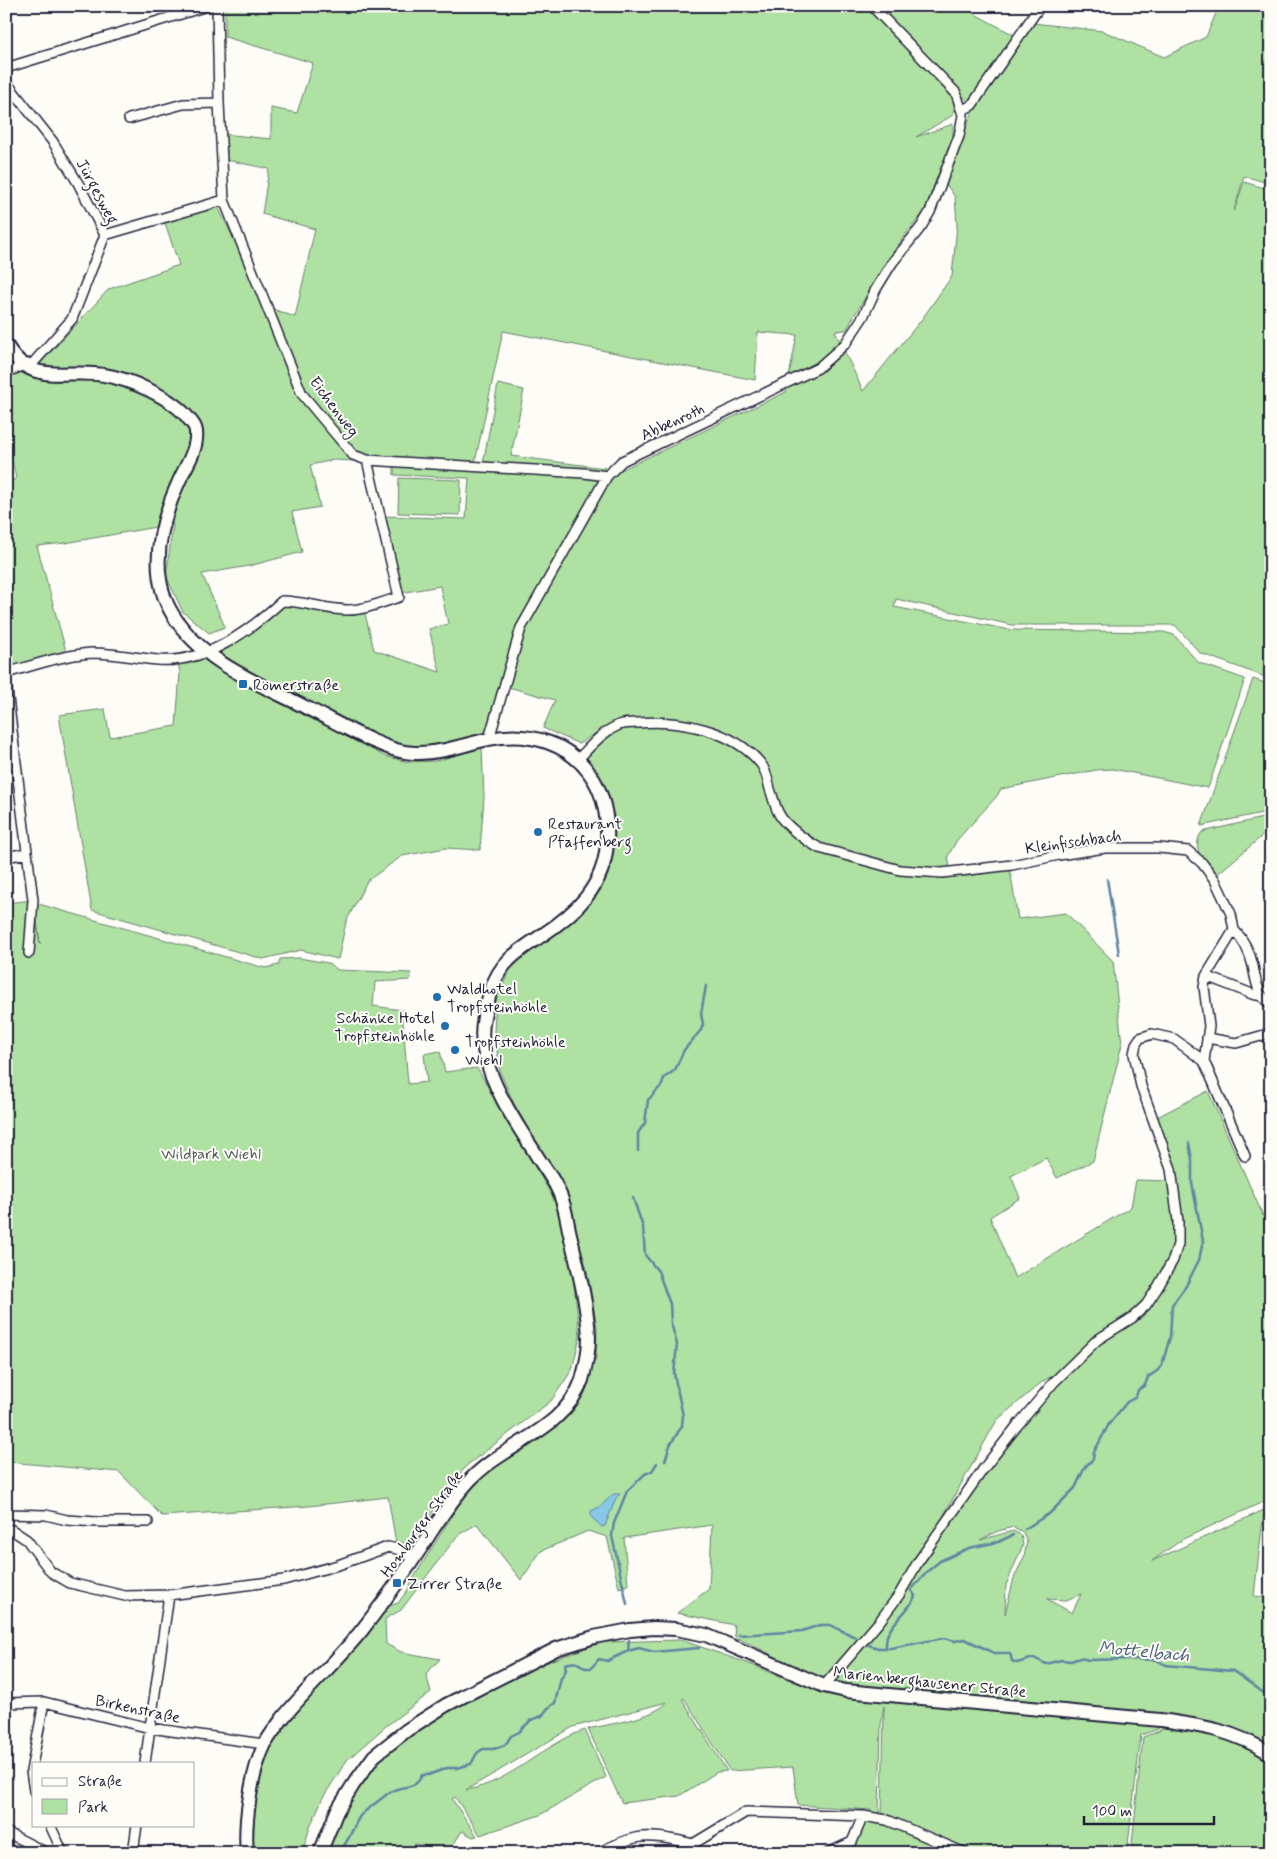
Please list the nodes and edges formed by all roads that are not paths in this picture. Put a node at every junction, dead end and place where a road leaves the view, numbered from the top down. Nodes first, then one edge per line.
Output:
1 (207, 6) edge
2 (217, 6) edge
3 (872, 6) edge
4 (1040, 6) edge
5 (6, 68) edge
6 (6, 82) edge
7 (219, 103) junction
8 (963, 110) junction
9 (129, 119) dead end
10 (224, 200) junction
11 (105, 235) junction
12 (6, 345) edge
13 (26, 366) junction
14 (6, 372) edge
15 (366, 460) junction
16 (607, 476) junction
17 (207, 652) junction
18 (6, 672) edge
19 (6, 682) edge
20 (489, 739) junction
21 (578, 759) junction
22 (27, 853) junction
23 (6, 856) edge
24 (1234, 930) junction
25 (29, 953) dead end
26 (1206, 976) junction
27 (1262, 996) junction
28 (1271, 1005) edge
29 (1271, 1033) edge
30 (1207, 1038) junction
31 (1204, 1061) junction
32 (1245, 1156) dead end
33 (6, 1514) edge
34 (148, 1522) dead end
35 (6, 1529) edge
36 (413, 1558) junction
37 (169, 1595) junction
38 (824, 1686) junction
39 (6, 1702) edge
40 (44, 1702) junction
41 (150, 1728) junction
42 (264, 1744) junction
43 (1271, 1754) edge
44 (33, 1762) edge
45 (145, 1762) edge
46 (863, 1816) junction
47 (50, 1826) edge
48 (137, 1826) edge
49 (6, 1832) edge
50 (693, 1844) junction
51 (319, 1852) edge
52 (47, 1853) edge
53 (63, 1853) edge
54 (133, 1853) edge
55 (247, 1853) edge
56 (598, 1853) edge
57 (687, 1853) edge
58 (828, 1853) edge
59 (965, 1853) edge

1 - 5 street
2 - 7 street, Eichenweg
3 - 8 street
4 - 8 street
6 - 11 street, Jürgesweg
7 - 9 street
7 - 10 street, Eichenweg
8 - 16 street, Abbenroth
10 - 11 street
10 - 15 street, Eichenweg
11 - 13 street, Jürgesweg
12 - 13 main road
13 - 14 street
13 - 17 main road, Homburger Straße
15 - 16 street
15 - 17 street
16 - 20 street, Abbenroth
17 - 18 street
17 - 20 main road, Homburger Straße
19 - 22 street
20 - 21 main road, Homburger Straße
21 - 24 street, Kleinfischbach
21 - 36 main road, Homburger Straße
22 - 23 street
22 - 25 street
24 - 26 street
24 - 27 street, Kleinfischbach
26 - 27 street
26 - 30 street
27 - 28 street
29 - 30 street
30 - 31 street
31 - 32 street
31 - 38 street
33 - 34 street
35 - 37 street
36 - 37 street
36 - 42 main road, Homburger Straße
37 - 41 street
38 - 43 main road, Marienberghausener Straße
38 - 51 main road, Marienberghausener Straße
39 - 40 street, Birkenstraße
40 - 41 street, Birkenstraße
40 - 44 street
41 - 42 street, Birkenstraße
41 - 45 street
42 - 55 main road, Homburger Straße
46 - 50 street
46 - 58 street
46 - 59 street
47 - 53 street
48 - 54 street
49 - 52 street
50 - 56 street
50 - 57 street

